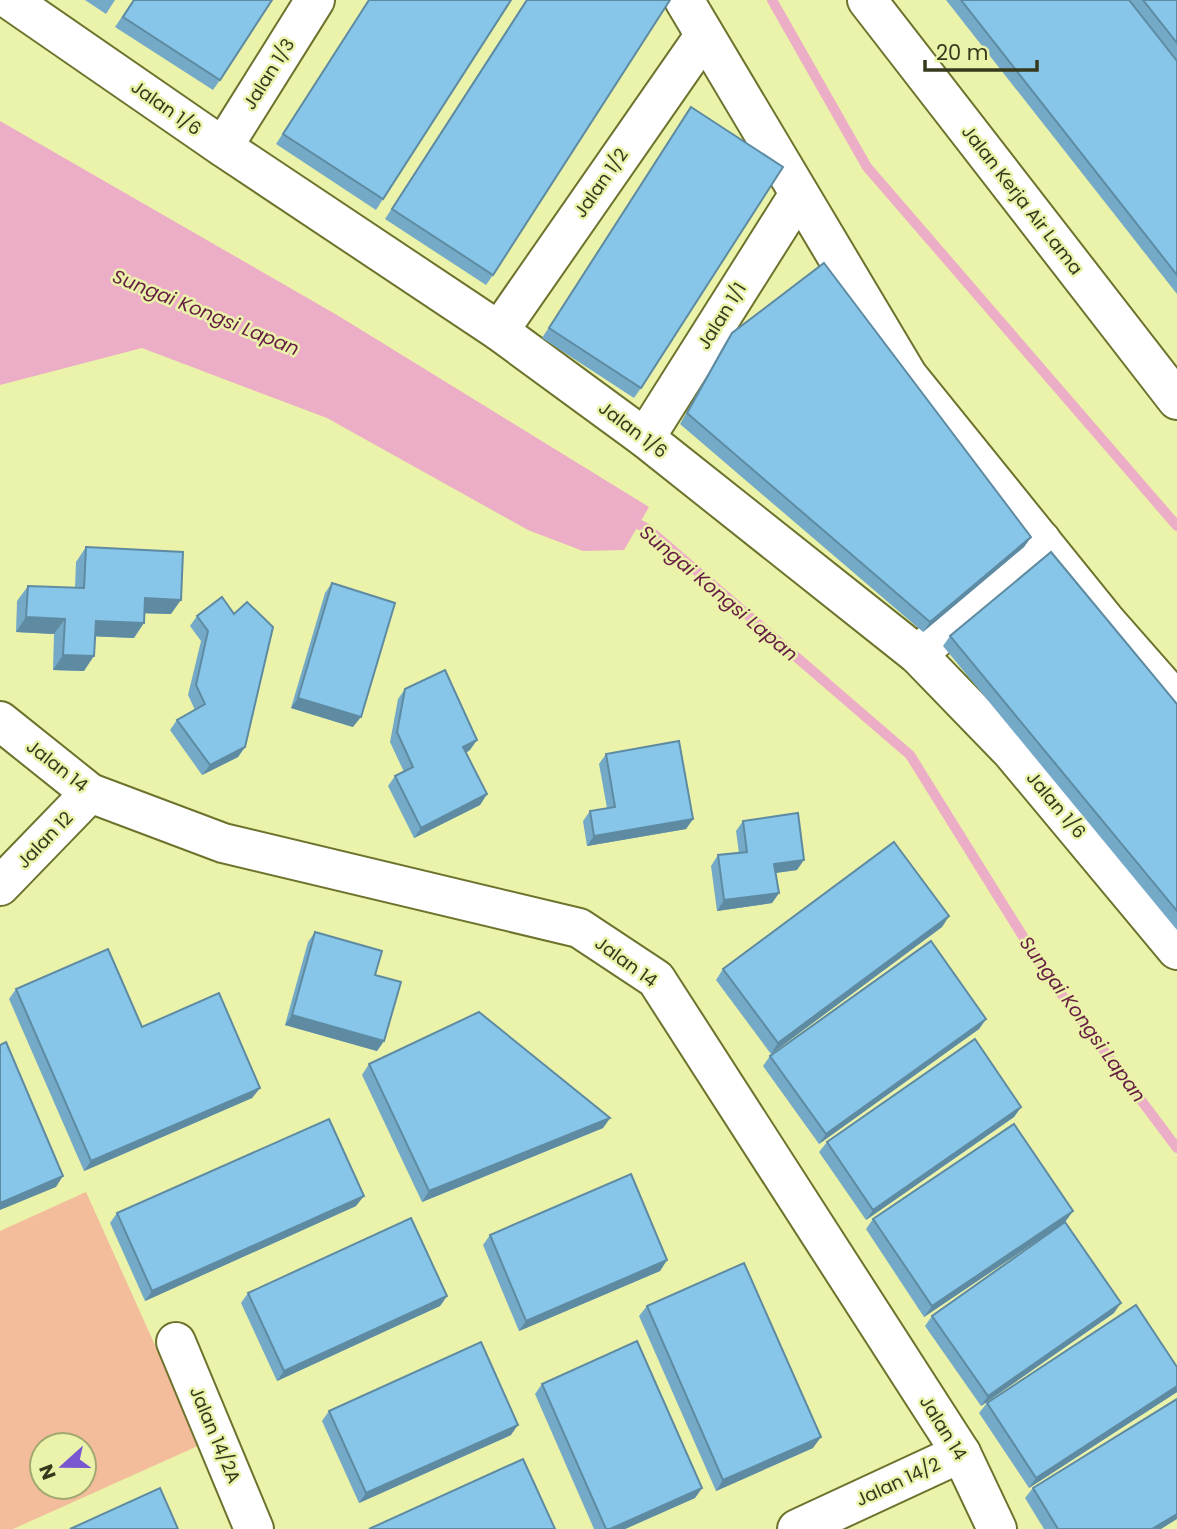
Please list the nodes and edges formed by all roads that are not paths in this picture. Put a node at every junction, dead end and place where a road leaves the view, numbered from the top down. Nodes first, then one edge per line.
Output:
1 (10, 0) edge
2 (315, 0) edge
3 (684, 0) edge
4 (867, 0) edge
5 (704, 36) junction
6 (223, 147) junction
7 (799, 194) junction
8 (499, 331) junction
9 (1177, 400) edge
10 (645, 438) junction
11 (1041, 540) junction
12 (918, 655) junction
13 (1177, 702) edge
14 (0, 721) edge
15 (90, 793) junction
16 (0, 886) edge
17 (1177, 950) edge
18 (176, 1342) dead end
19 (961, 1453) junction
20 (254, 1529) edge
21 (797, 1529) edge
22 (997, 1529) edge

1 - 6 street, Jalan 1/6
2 - 6 street, Jalan 1/3
3 - 5 street
4 - 9 street, Jalan Kerja Air Lama
5 - 7 street
5 - 8 street, Jalan 1/2
6 - 8 street, Jalan 1/6
7 - 10 street, Jalan 1/1
7 - 11 street
8 - 10 street, Jalan 1/6
10 - 12 street, Jalan 1/6
11 - 12 street
11 - 13 street
12 - 17 street, Jalan 1/6
14 - 15 street, Jalan 14
15 - 16 street, Jalan 12
15 - 19 street, Jalan 14
18 - 20 street, Jalan 14/2A
19 - 21 street, Jalan 14/2
19 - 22 street, Jalan 14

